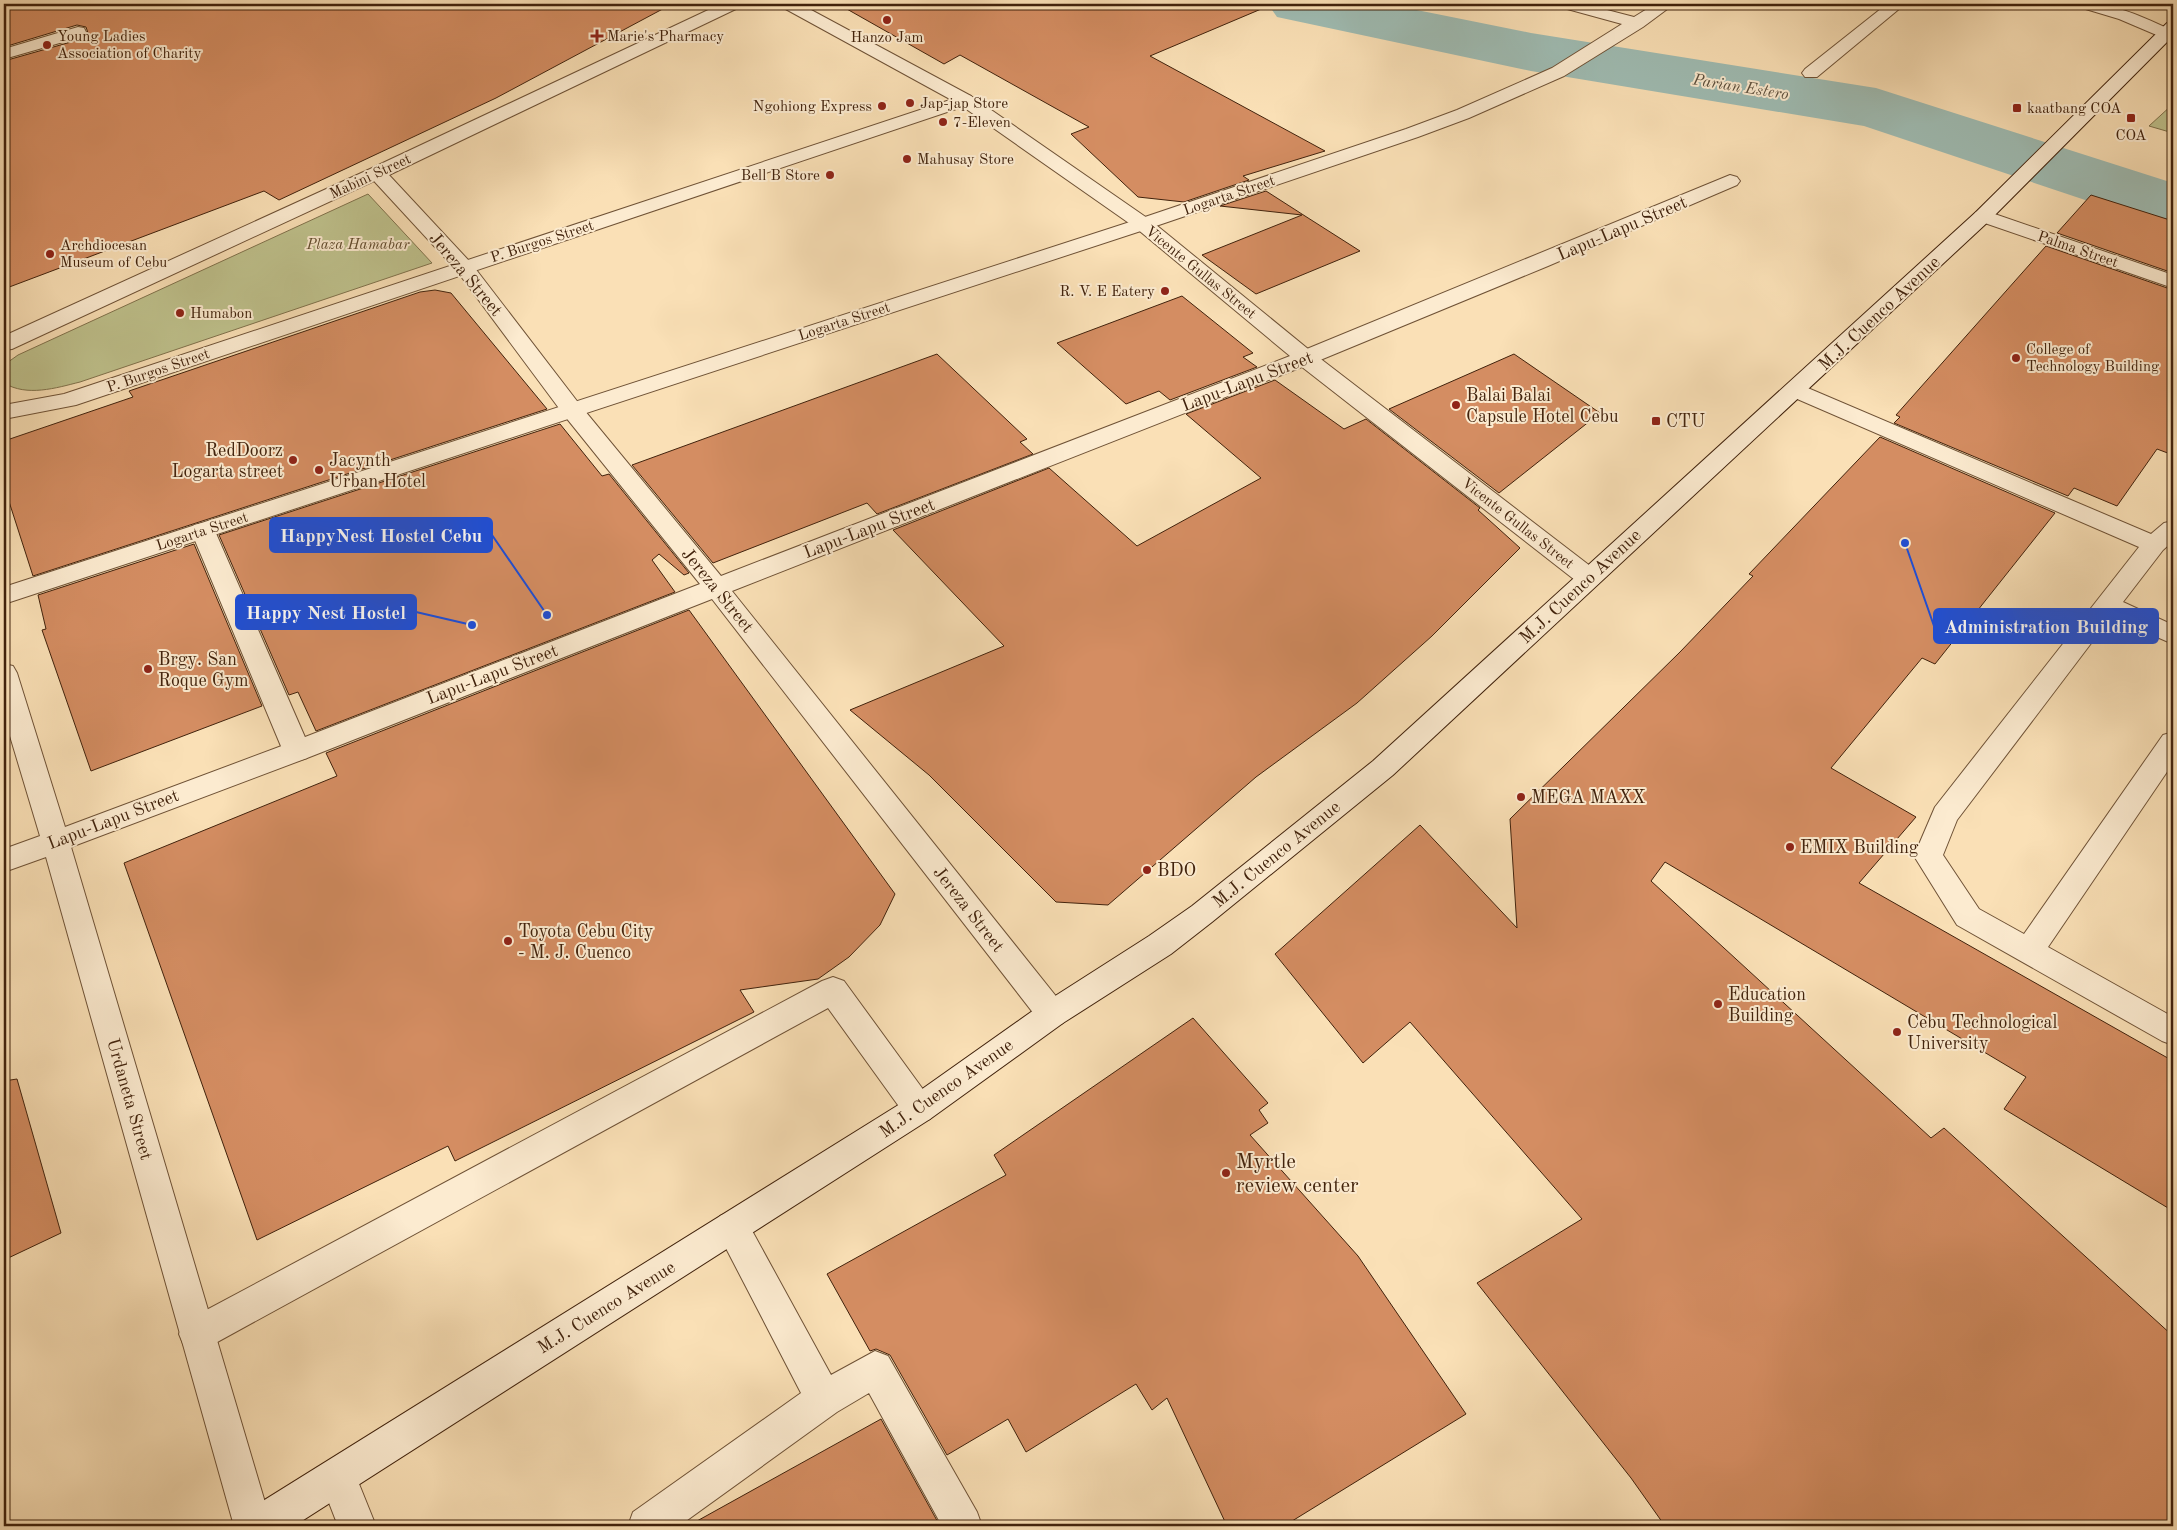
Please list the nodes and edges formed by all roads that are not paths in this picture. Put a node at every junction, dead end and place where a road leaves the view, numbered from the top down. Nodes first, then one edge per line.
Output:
1 (734, 4) edge
2 (788, 4) edge
3 (1566, 4) edge
4 (1666, 4) edge
5 (1897, 4) edge
6 (2085, 4) edge
7 (1637, 23) junction
8 (78, 32) dead end
9 (2171, 33) edge
10 (4, 54) edge
11 (1811, 73) dead end
12 (965, 100) junction
13 (377, 173) junction
14 (1730, 181) dead end
15 (1983, 216) junction
16 (1143, 224) junction
17 (464, 267) junction
18 (2173, 282) edge
19 (4, 344) edge
20 (1305, 358) junction
21 (1796, 390) junction
22 (572, 410) junction
23 (4, 412) edge
24 (203, 530) junction
25 (2164, 536) edge
26 (1589, 578) junction
27 (716, 587) junction
28 (4, 596) edge
29 (2108, 605) junction
30 (2173, 635) edge
31 (4, 673) edge
32 (2173, 742) edge
33 (296, 750) junction
34 (56, 840) junction
35 (4, 860) edge
36 (2028, 952) junction
37 (1052, 1014) junction
38 (2173, 1032) edge
39 (919, 1109) junction
40 (732, 1227) junction
41 (197, 1334) junction
42 (824, 1399) junction
43 (338, 1477) junction
44 (253, 1526) edge
45 (259, 1526) edge
46 (357, 1526) edge
47 (647, 1526) edge
48 (963, 1526) edge

1 - 13 street, Mabini Street
2 - 12 street, Vicente Gullas Street
3 - 7 street
4 - 7 street, Logarta Street
5 - 11 street
6 - 9 street
7 - 16 street, Logarta Street
8 - 10 street
9 - 15 street, M.J. Cuenco Avenue
12 - 16 street, Vicente Gullas Street
12 - 17 street, P. Burgos Street
13 - 17 street, Jereza Street
13 - 19 street, Mabini Street
14 - 20 street, Lapu-Lapu Street
15 - 18 street, Palma Street
15 - 21 street, M.J. Cuenco Avenue
16 - 20 street, Vicente Gullas Street
16 - 22 street, Logarta Street
17 - 22 street, Jereza Street
17 - 23 street, P. Burgos Street
20 - 26 street, Vicente Gullas Street
20 - 27 street, Lapu-Lapu Street
21 - 25 street
21 - 26 street, M.J. Cuenco Avenue
22 - 24 street, Logarta Street
22 - 27 street, Jereza Street
24 - 28 street, Logarta Street
24 - 33 street
25 - 29 street
26 - 37 street, M.J. Cuenco Avenue
27 - 33 street, Lapu-Lapu Street
27 - 37 street, Jereza Street
29 - 30 street
29 - 36 street
31 - 34 street, Urdaneta Street
32 - 36 street
33 - 34 street, Lapu-Lapu Street
34 - 35 street, Lapu-Lapu Street
34 - 41 street, Urdaneta Street
36 - 38 street
37 - 39 street, M.J. Cuenco Avenue
39 - 40 street, M.J. Cuenco Avenue
39 - 41 street
40 - 42 street
40 - 43 street, M.J. Cuenco Avenue
41 - 44 street, Urdaneta Street
42 - 47 street
42 - 48 street
43 - 45 street, M.J. Cuenco Avenue
43 - 46 street

